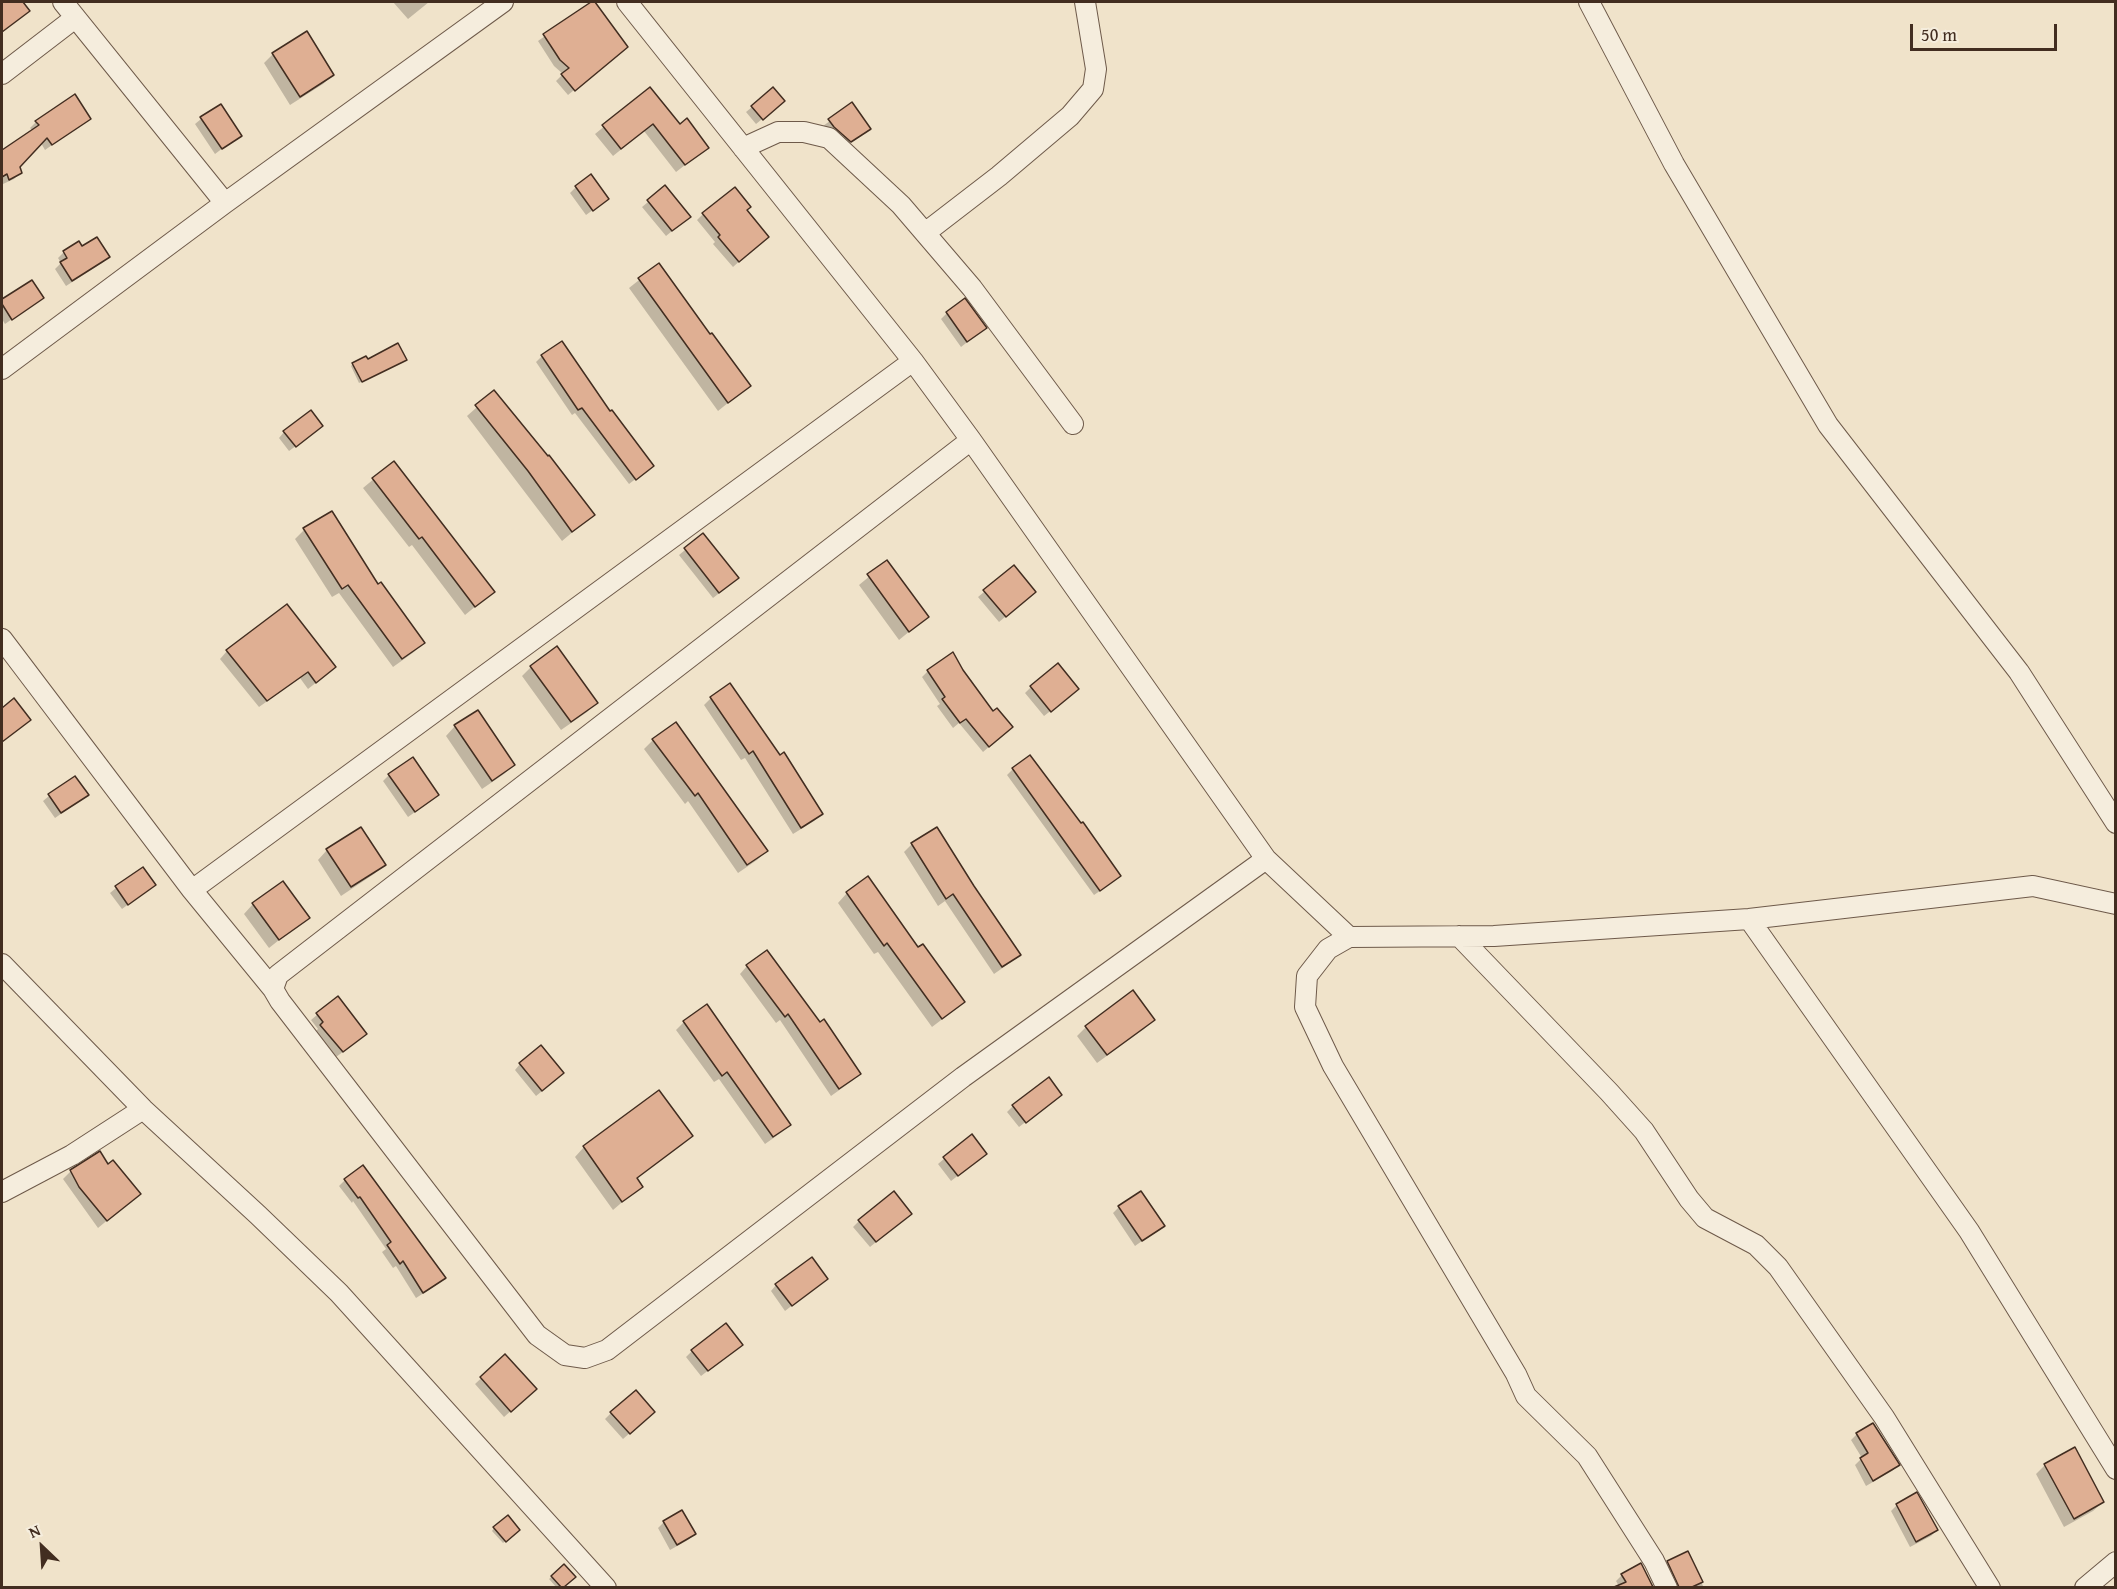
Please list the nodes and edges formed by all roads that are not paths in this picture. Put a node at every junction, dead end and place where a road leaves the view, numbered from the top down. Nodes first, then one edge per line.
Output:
1 (63, 2) edge
2 (503, 2) edge
3 (627, 2) edge
4 (1085, 2) edge
5 (1589, 2) edge
6 (75, 18) junction
7 (2, 74) edge
8 (743, 148) junction
9 (225, 202) junction
10 (925, 233) junction
11 (913, 361) junction
12 (2, 369) edge
13 (1073, 424) dead end
14 (972, 440) junction
15 (2, 639) edge
16 (2115, 823) edge
17 (1266, 859) junction
18 (192, 890) junction
19 (2115, 904) edge
20 (1749, 919) junction
21 (1459, 936) junction
22 (1349, 938) junction
23 (2, 964) edge
24 (273, 989) junction
25 (143, 1109) junction
26 (2, 1192) edge
27 (2115, 1469) edge
28 (2115, 1562) edge
29 (606, 1587) edge
30 (1667, 1587) edge
31 (1990, 1587) edge
32 (2085, 1587) edge

1 - 6 street
2 - 9 street
3 - 8 street
4 - 10 street
5 - 16 street
6 - 7 street
6 - 9 street
8 - 10 street
8 - 11 street
9 - 12 street
10 - 13 street
11 - 14 street
11 - 18 street
14 - 17 street
14 - 24 street
15 - 18 street
17 - 22 street
17 - 24 street
18 - 24 street
19 - 20 street
20 - 21 street
20 - 27 street
21 - 22 street
21 - 31 street
22 - 30 street
23 - 25 street
25 - 26 street
25 - 29 street
28 - 32 street

